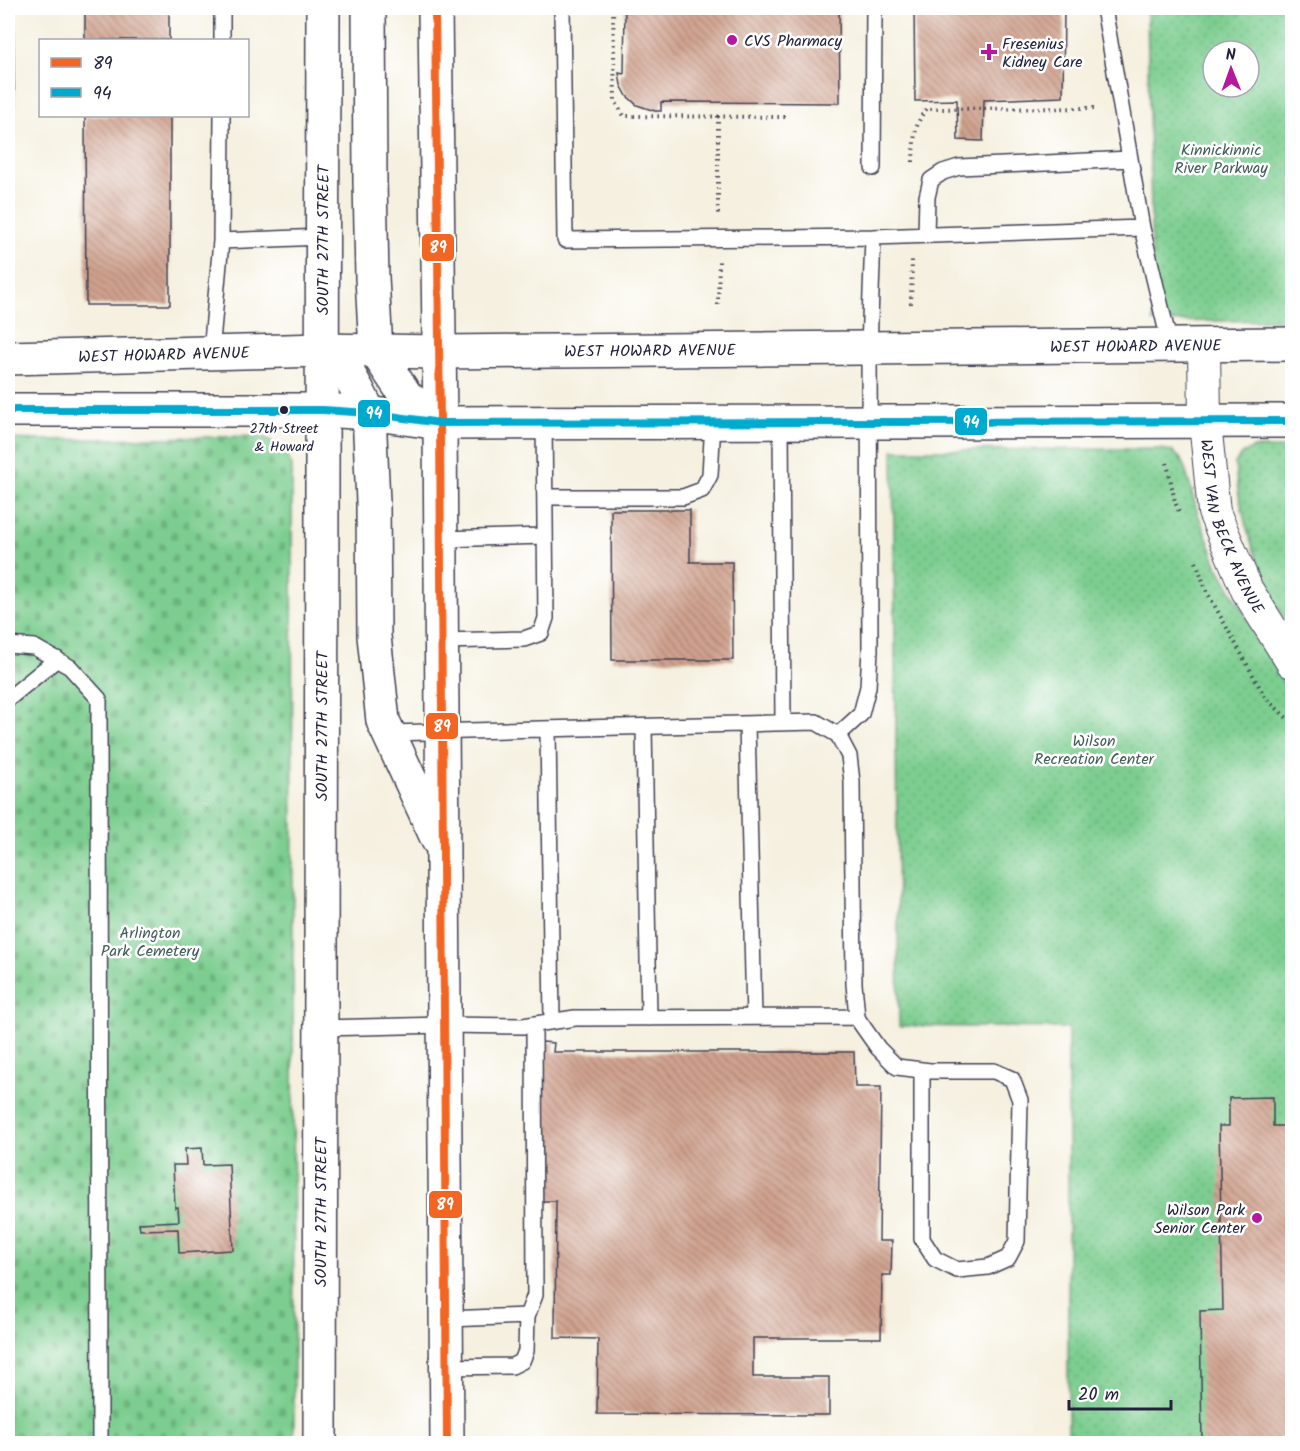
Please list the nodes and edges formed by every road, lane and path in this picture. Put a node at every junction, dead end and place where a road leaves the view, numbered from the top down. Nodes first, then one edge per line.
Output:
1 (222, 8) edge
2 (323, 8) edge
3 (369, 8) edge
4 (435, 8) edge
5 (562, 8) edge
6 (613, 8) edge
7 (874, 8) edge
8 (1104, 8) edge
9 (222, 39) edge
10 (222, 117) edge
11 (788, 117) dead end
12 (1130, 159) junction
13 (873, 168) dead end
14 (1142, 228) junction
15 (926, 235) junction
16 (322, 237) junction
17 (873, 237) junction
18 (221, 241) junction
19 (1293, 344) edge
20 (1170, 345) junction
21 (1204, 345) junction
22 (869, 348) junction
23 (322, 350) junction
24 (376, 351) junction
25 (439, 352) junction
26 (211, 353) junction
27 (8, 358) edge
28 (8, 410) edge
29 (323, 410) junction
30 (369, 413) junction
31 (781, 421) junction
32 (869, 421) junction
33 (1293, 421) edge
34 (544, 422) junction
35 (713, 422) junction
36 (1205, 422) junction
37 (440, 423) junction
38 (544, 497) junction
39 (545, 536) junction
40 (441, 539) junction
41 (441, 641) junction
42 (8, 645) edge
43 (57, 659) junction
44 (1293, 662) edge
45 (8, 699) edge
46 (783, 723) junction
47 (747, 724) junction
48 (644, 727) junction
49 (548, 729) junction
50 (442, 732) junction
51 (389, 733) junction
52 (838, 735) junction
53 (443, 849) junction
54 (754, 1017) junction
55 (857, 1017) junction
56 (649, 1018) junction
57 (552, 1021) junction
58 (534, 1024) junction
59 (444, 1025) junction
60 (321, 1028) junction
61 (922, 1070) junction
62 (527, 1316) junction
63 (446, 1319) junction
64 (447, 1367) junction
65 (100, 1443) edge
66 (320, 1443) edge
67 (447, 1443) edge

1 - 9 lane
2 - 16 main road, SOUTH 27TH STREET
3 - 24 main road
4 - 25 main road
5 - 17 lane
6 - 11 path
7 - 13 lane
8 - 12 lane
10 - 18 lane
12 - 14 lane
12 - 15 lane
14 - 15 lane
14 - 20 lane
15 - 17 lane
16 - 18 lane
16 - 23 main road, SOUTH 27TH STREET
17 - 22 lane
18 - 26 lane
19 - 21 main road, WEST HOWARD AVENUE
20 - 21 main road, WEST HOWARD AVENUE
20 - 22 main road, WEST HOWARD AVENUE
21 - 36 street, WEST VAN BECK AVENUE
22 - 25 main road, WEST HOWARD AVENUE
22 - 32 lane
23 - 24 main road, WEST HOWARD AVENUE
23 - 26 main road, WEST HOWARD AVENUE
23 - 29 main road, SOUTH 27TH STREET
23 - 30 main road
24 - 25 main road, WEST HOWARD AVENUE
24 - 37 main road
25 - 37 main road
26 - 27 main road, WEST HOWARD AVENUE
28 - 29 main road
29 - 30 main road
29 - 60 main road, SOUTH 27TH STREET
30 - 37 main road
30 - 51 main road
31 - 32 main road
31 - 35 main road
31 - 46 lane
32 - 36 main road
32 - 52 lane
33 - 36 main road
34 - 35 main road
34 - 37 main road
34 - 38 lane
35 - 38 lane
36 - 44 street, WEST VAN BECK AVENUE
37 - 40 main road
38 - 39 lane
39 - 40 lane
39 - 41 lane
40 - 41 main road
41 - 50 main road
42 - 43 lane
43 - 45 lane
43 - 65 lane
46 - 47 lane
46 - 52 lane
47 - 48 lane
47 - 54 lane
48 - 49 lane
48 - 56 lane
49 - 50 lane
49 - 57 lane
50 - 51 lane
50 - 53 main road
51 - 53 main road
52 - 55 lane
53 - 59 main road
54 - 55 lane
54 - 56 lane
55 - 61 lane
56 - 57 lane
57 - 58 lane
58 - 59 lane
58 - 62 lane
59 - 60 lane
59 - 63 main road
60 - 66 main road, SOUTH 27TH STREET
61 - 61 lane
62 - 63 lane
62 - 64 lane
63 - 64 main road
64 - 67 main road

